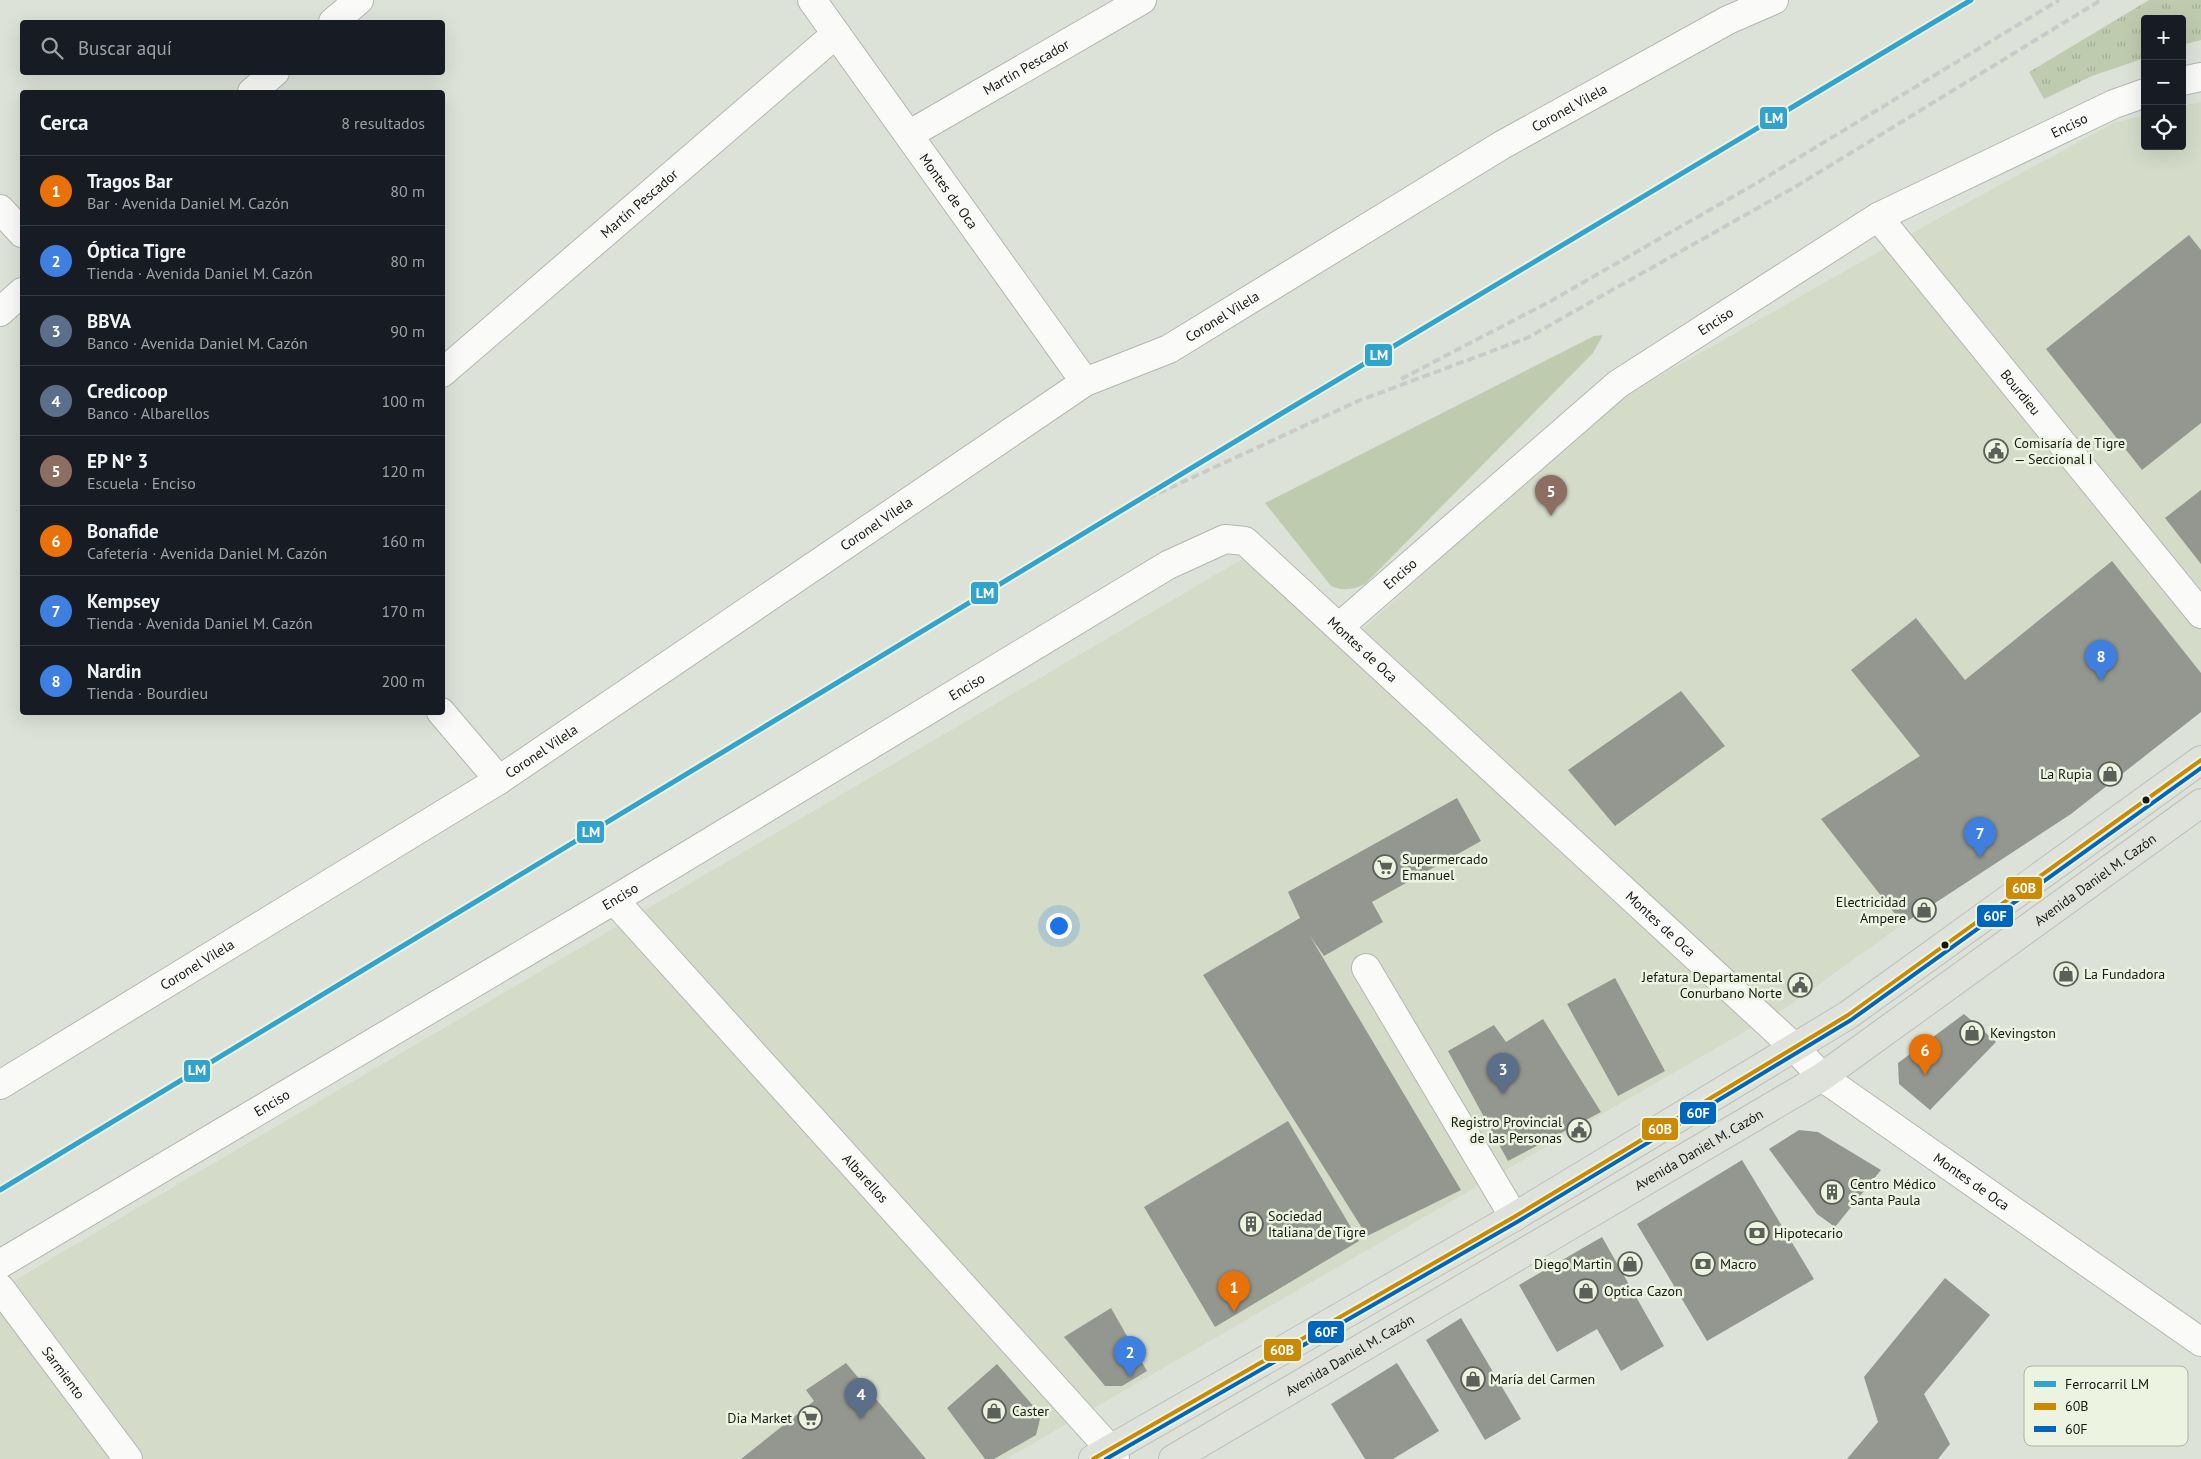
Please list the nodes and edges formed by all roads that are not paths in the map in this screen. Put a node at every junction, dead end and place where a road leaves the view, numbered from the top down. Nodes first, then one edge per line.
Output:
1 (358, 0) edge
2 (812, 0) edge
3 (1142, 0) edge
4 (1774, 0) edge
5 (335, 20) edge
6 (836, 34) junction
7 (272, 75) edge
8 (2201, 77) edge
9 (2186, 80) edge
10 (254, 90) edge
11 (2141, 94) edge
12 (910, 134) junction
13 (0, 209) edge
14 (1878, 217) junction
15 (20, 231) edge
16 (20, 294) edge
17 (0, 312) edge
18 (445, 371) edge
19 (1085, 382) junction
20 (1245, 541) joint
21 (2201, 614) edge
22 (1339, 627) junction
23 (443, 715) edge
24 (2201, 760) edge
25 (498, 780) junction
26 (2201, 803) edge
27 (614, 900) junction
28 (1366, 968) dead end
29 (1795, 1048) junction
30 (1822, 1077) junction
31 (0, 1085) edge
32 (1514, 1218) junction
33 (0, 1264) edge
34 (0, 1288) edge
35 (2201, 1342) edge
36 (1106, 1456) edge
37 (128, 1459) edge
38 (1172, 1459) edge

1 - 5 street
2 - 6 street, Montes de Oca
3 - 12 street, Martín Pescador
4 - 19 street, Coronel Vilela
6 - 12 street, Montes de Oca
6 - 18 street, Martín Pescador
7 - 10 street
8 - 9 street
11 - 14 street, Enciso
12 - 19 street, Montes de Oca
13 - 15 street
14 - 21 street, Bourdieu
14 - 22 street, Enciso
16 - 17 street
19 - 25 street, Coronel Vilela
20 - 22 street, Montes de Oca
20 - 27 street, Enciso
22 - 29 street, Montes de Oca
23 - 25 street
24 - 29 main road
25 - 31 street, Coronel Vilela
26 - 30 main road, Avenida Daniel M. Cazón
27 - 33 street, Enciso
27 - 36 street, Albarellos
28 - 32 street
29 - 30 street, Montes de Oca
29 - 32 main road
30 - 35 street, Montes de Oca
30 - 38 main road, Avenida Daniel M. Cazón
32 - 36 main road
34 - 37 street, Sarmiento

